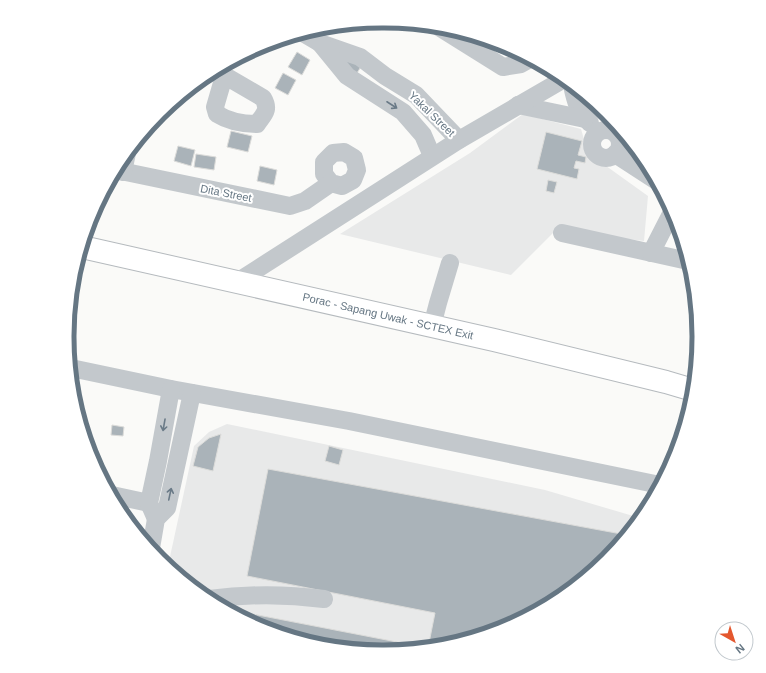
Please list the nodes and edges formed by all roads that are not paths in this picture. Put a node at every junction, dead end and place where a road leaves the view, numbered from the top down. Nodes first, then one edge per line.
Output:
1 (310, 37) edge
2 (455, 37) edge
3 (320, 43) junction
4 (524, 62) edge
5 (221, 74) edge
6 (219, 76) edge
7 (385, 76) junction
8 (558, 83) edge
9 (374, 93) junction
10 (574, 94) edge
11 (518, 105) junction
12 (585, 118) junction
13 (599, 132) junction
14 (459, 140) junction
15 (619, 143) edge
16 (432, 156) junction
17 (637, 161) edge
18 (122, 171) edge
19 (331, 183) dead end
20 (668, 219) edge
21 (562, 233) dead end
22 (88, 248) edge
23 (652, 253) junction
24 (682, 260) edge
25 (450, 263) dead end
26 (237, 282) junction
27 (432, 326) junction
28 (76, 369) edge
29 (687, 388) edge
30 (170, 389) junction
31 (192, 393) junction
32 (654, 484) edge
33 (120, 498) edge
34 (152, 511) junction
35 (151, 540) edge
36 (221, 599) edge
37 (324, 599) dead end

1 - 3 street, Yakal Street
2 - 4 street
3 - 7 street, Yakal Street
3 - 9 street, Yakal Street
5 - 6 street
7 - 9 street
7 - 14 street, Yakal Street
8 - 11 street
9 -> 16 street, Yakal Street
10 - 12 street
11 - 12 street
11 - 14 street
12 - 13 street
13 - 15 street
13 - 15 street
14 - 16 street
15 - 17 street
16 - 26 street
18 - 19 street, Dita Street
20 - 23 street
21 - 23 street
22 - 26 main road, Porac - Sapang Uwak - SCTEX Exit
23 - 24 street
25 - 27 street
26 - 27 main road, Porac - Sapang Uwak - SCTEX Exit
27 - 29 main road, Porac - Sapang Uwak - SCTEX Exit
28 - 30 street
30 - 31 street
30 -> 34 street
31 - 32 street
34 -> 31 street
33 - 34 street
34 - 35 street
36 - 37 street

